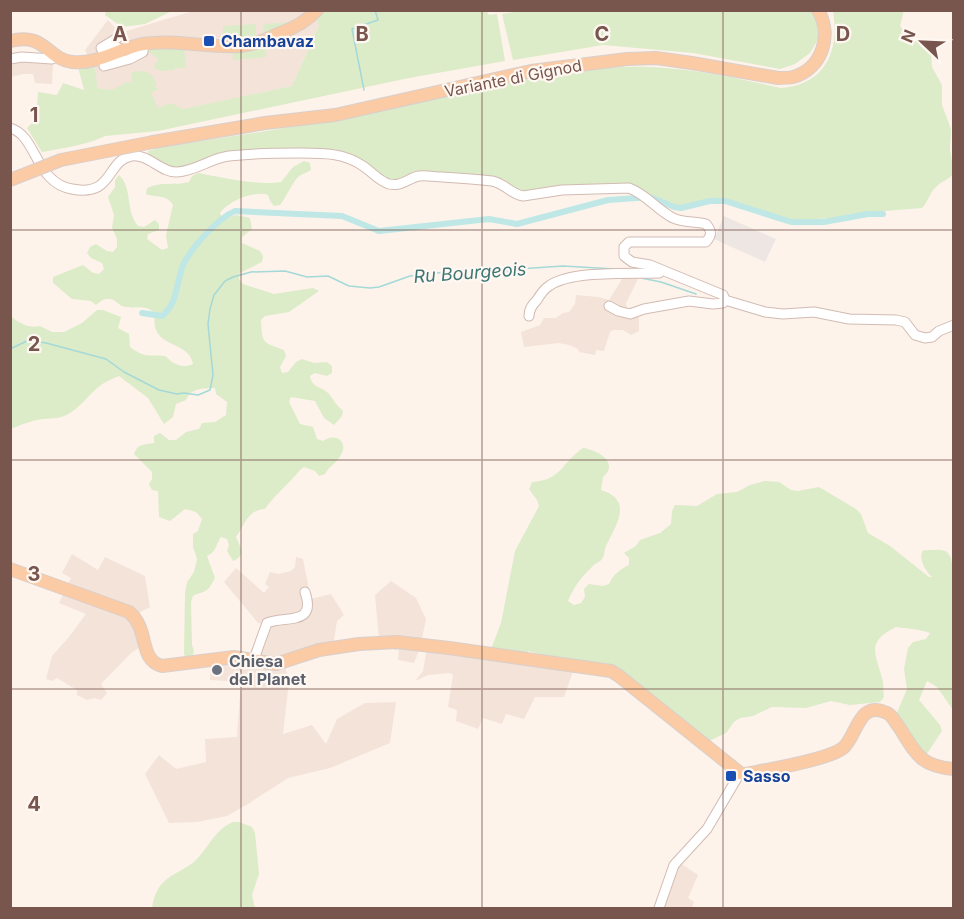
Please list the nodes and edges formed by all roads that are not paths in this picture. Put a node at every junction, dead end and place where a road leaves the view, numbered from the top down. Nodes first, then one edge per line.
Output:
1 (317, 10) edge
2 (818, 10) edge
3 (119, 37) dead end
4 (10, 41) edge
5 (143, 44) junction
6 (125, 49) junction
7 (57, 55) junction
8 (10, 59) edge
9 (104, 66) dead end
10 (10, 128) edge
11 (153, 142) junction
12 (10, 174) edge
13 (10, 180) edge
14 (661, 271) junction
15 (725, 300) junction
16 (609, 306) dead end
17 (529, 316) dead end
18 (954, 325) edge
19 (10, 569) edge
20 (305, 592) dead end
21 (254, 659) junction
22 (954, 768) edge
23 (740, 773) junction
24 (659, 909) edge

1 - 5 main road
2 - 11 main road, Variante di Gignod
3 - 6 street
4 - 7 main road
5 - 6 main road
5 - 9 street
6 - 7 main road
7 - 8 street
10 - 14 street
11 - 12 main road, Variante di Gignod, bridge
11 - 13 main road, Variante di Gignod, bridge
14 - 15 street
14 - 17 street
15 - 16 street
15 - 18 street
19 - 21 main road
20 - 21 street
21 - 23 main road
22 - 23 main road
23 - 24 street

